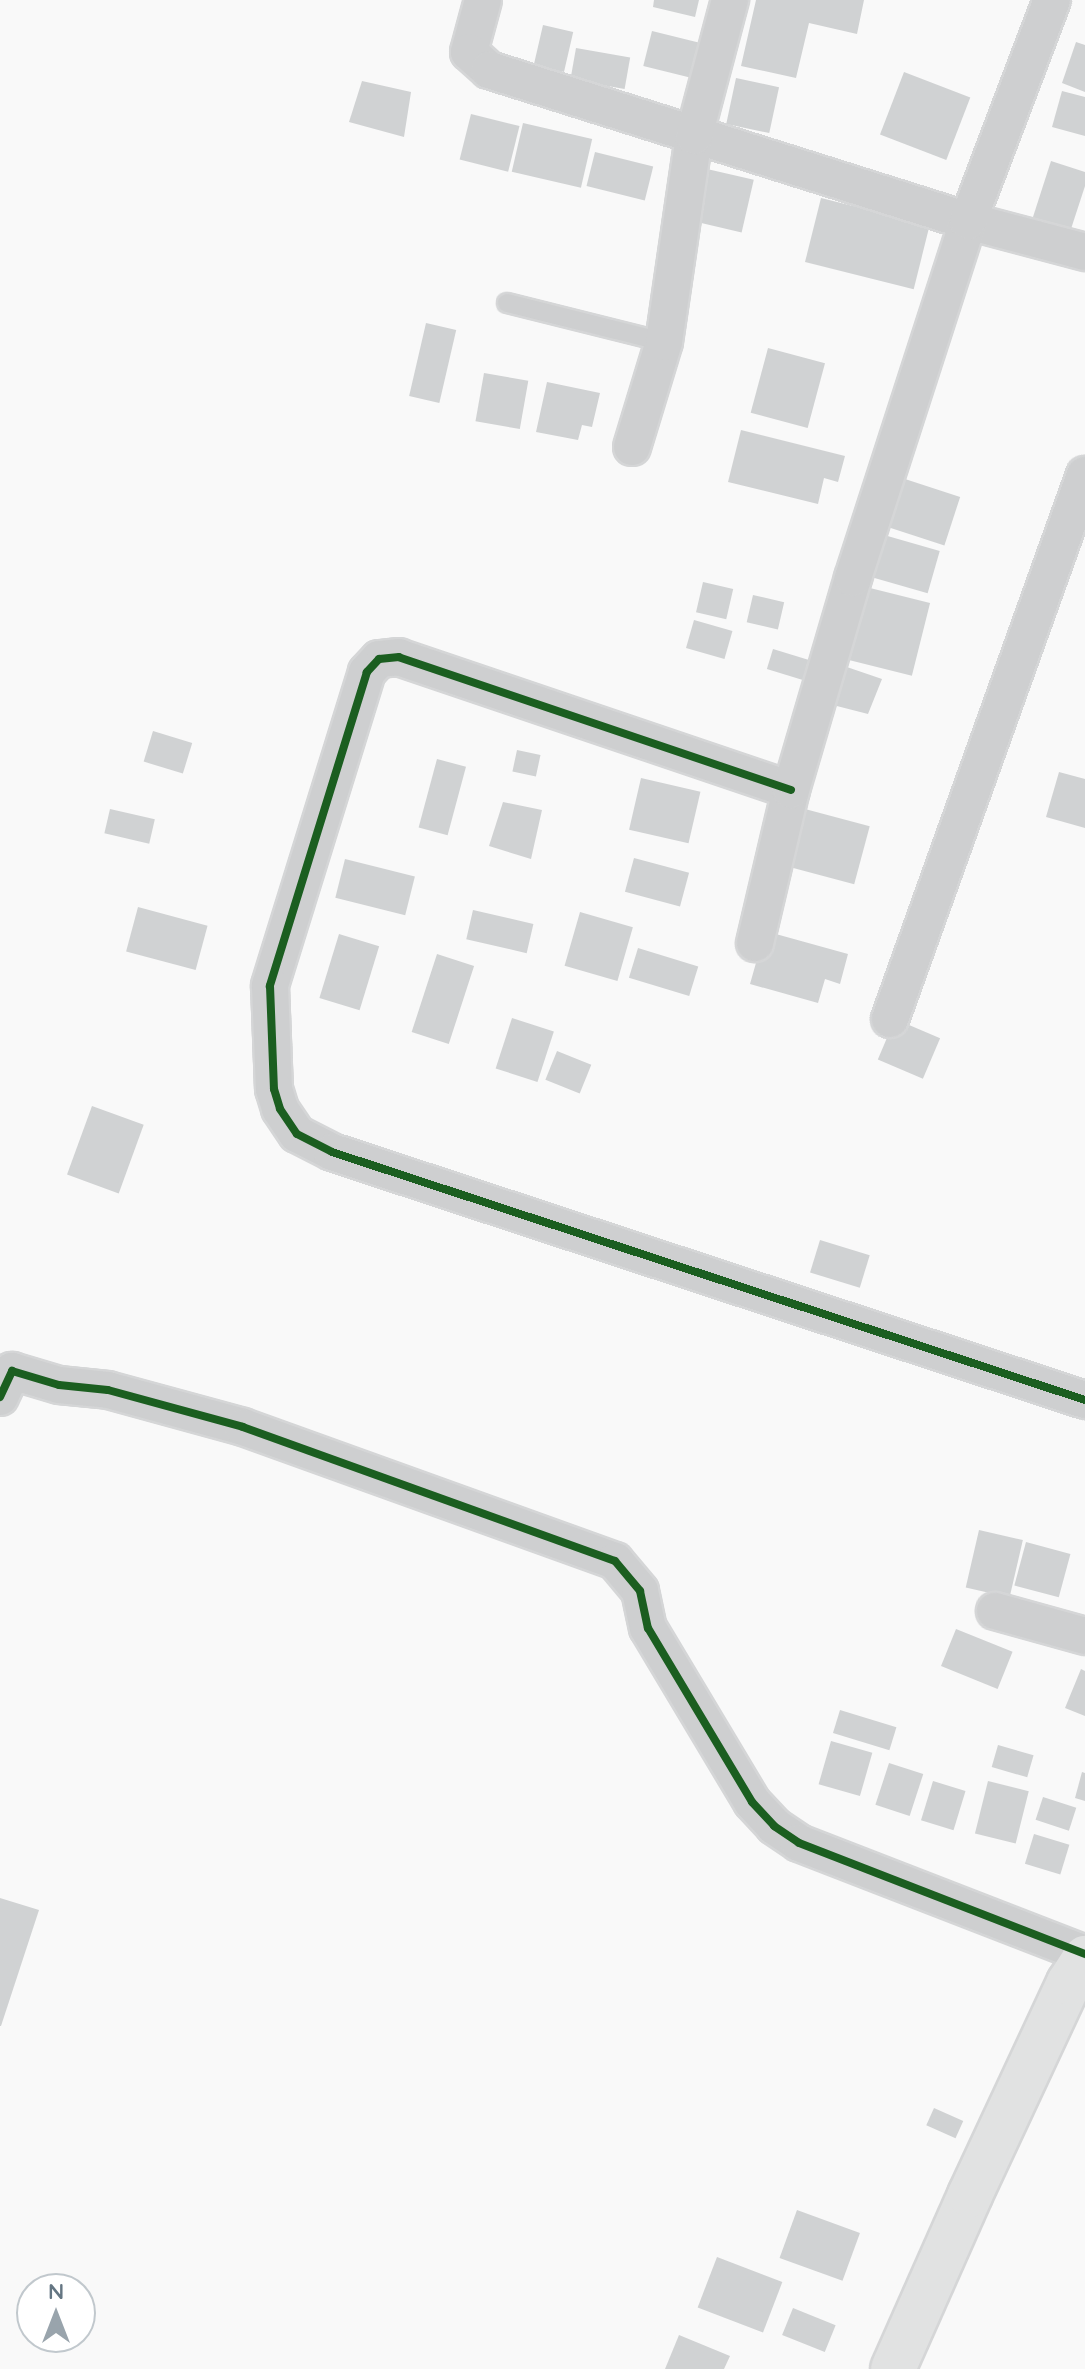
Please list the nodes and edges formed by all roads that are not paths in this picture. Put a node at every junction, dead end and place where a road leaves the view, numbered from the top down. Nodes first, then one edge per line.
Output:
1 (483, 0) edge
2 (730, 0) edge
3 (1052, 0) edge
4 (694, 136) junction
5 (968, 221) junction
6 (1085, 252) edge
7 (507, 303) dead end
8 (664, 342) junction
9 (632, 447) dead end
10 (1085, 475) edge
11 (791, 790) junction
12 (755, 943) dead end
13 (890, 1019) dead end
14 (0, 1397) edge
15 (1085, 1400) edge
16 (995, 1611) dead end
17 (1085, 1636) edge
18 (1081, 1971) edge
19 (893, 2369) edge

1 - 4 street
2 - 4 street
3 - 5 street
4 - 5 street
4 - 8 street
5 - 6 street
5 - 11 street
7 - 8 lane
8 - 9 street
10 - 13 street
11 - 12 street
11 - 15 street
14 - 18 street
16 - 17 street
18 - 19 main road

